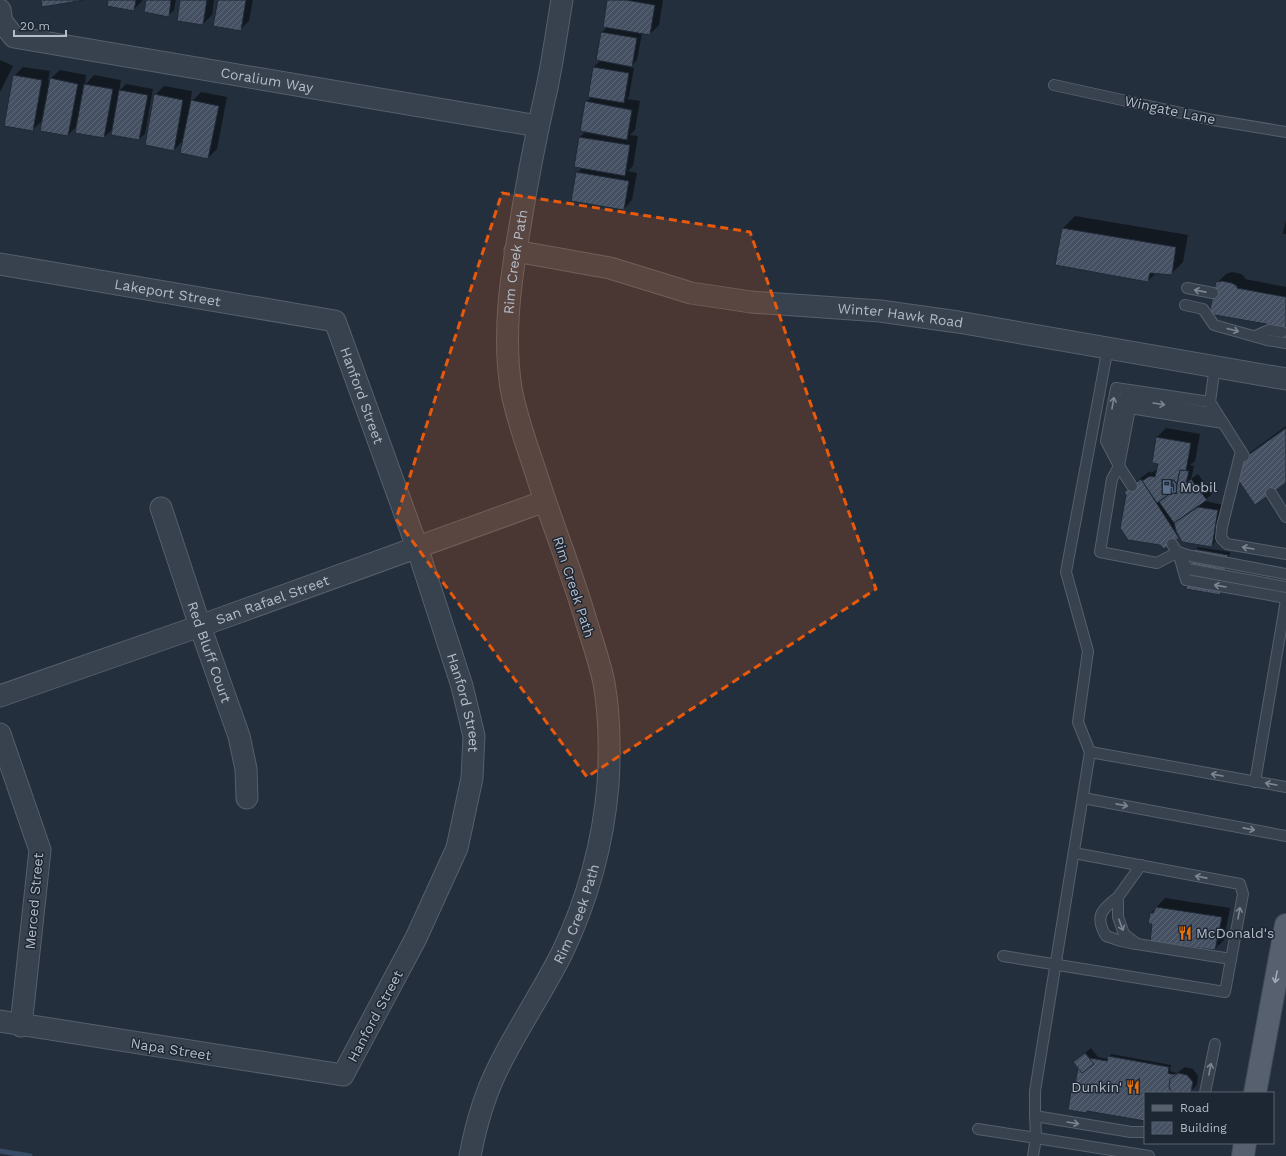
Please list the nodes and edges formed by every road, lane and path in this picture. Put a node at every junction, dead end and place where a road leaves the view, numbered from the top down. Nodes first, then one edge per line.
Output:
1 (562, 0) edge
2 (1, 16) edge
3 (1054, 86) dead end
4 (538, 126) junction
5 (1286, 132) edge
6 (515, 251) junction
7 (0, 264) edge
8 (1187, 288) dead end
9 (1213, 293) dead end
10 (1185, 305) dead end
11 (335, 321) joint
12 (1282, 332) dead end
13 (1255, 336) junction
14 (1285, 343) edge
15 (1108, 347) junction
16 (1215, 366) junction
17 (1286, 378) edge
18 (1210, 402) junction
19 (1217, 414) junction
20 (1222, 423) junction
21 (1119, 466) junction
22 (1132, 486) dead end
23 (1271, 494) dead end
24 (545, 501) junction
25 (161, 508) dead end
26 (1286, 517) edge
27 (417, 547) junction
28 (1175, 548) junction
29 (1286, 554) edge
30 (1286, 574) edge
31 (1286, 587) edge
32 (1286, 599) edge
33 (200, 626) junction
34 (0, 696) edge
35 (0, 734) edge
36 (1090, 752) junction
37 (1255, 782) junction
38 (1286, 787) edge
39 (247, 798) dead end
40 (1083, 798) junction
41 (1286, 836) edge
42 (1074, 853) junction
43 (1141, 865) junction
44 (1118, 897) junction
45 (1286, 925) edge
46 (1137, 944) junction
47 (1003, 956) dead end
48 (1231, 959) junction
49 (1056, 964) junction
50 (0, 1021) edge
51 (21, 1026) junction
52 (1215, 1044) dead end
53 (343, 1076) joint
54 (1205, 1092) edge
55 (1254, 1092) edge
56 (1035, 1116) junction
57 (978, 1129) dead end
58 (1144, 1132) edge
59 (1036, 1138) junction
60 (1245, 1144) edge
61 (470, 1156) edge
62 (1033, 1156) edge
63 (1149, 1156) edge
64 (1243, 1156) edge

1 - 4 street, Rim Creek Path
2 - 4 street, Coralium Way
3 - 5 lane, Wingate Lane
4 - 6 street, Rim Creek Path
6 - 15 street, Winter Hawk Road
6 - 24 street, Rim Creek Path
7 - 11 street, Lakeport Street
9 -> 8 lane
10 -> 13 lane
11 - 27 street, Hanford Street
12 - 13 lane
13 - 14 lane
15 - 16 street, Winter Hawk Road
15 - 36 lane
16 - 17 street, Winter Hawk Road
16 - 18 lane
18 - 19 lane
21 -> 18 lane
19 - 20 lane
21 -> 19 lane
20 - 21 lane
29 -> 20 lane
21 - 22 lane
21 - 28 lane
23 - 26 lane
24 - 27 street, San Rafael Street
24 - 61 street, Rim Creek Path
25 - 33 street, Red Bluff Court
27 - 33 street, San Rafael Street
27 - 53 street, Hanford Street
28 - 30 lane
28 - 31 lane
32 -> 28 lane
32 - 37 lane
33 - 34 street, San Rafael Street
33 - 39 street, Red Bluff Court
35 - 51 street, Merced Street
37 -> 36 lane
36 - 40 lane
38 -> 37 lane
40 -> 41 lane
40 - 42 lane
42 - 43 lane
42 - 49 lane
43 - 44 lane
48 -> 43 lane
44 -> 46 lane
44 - 46 lane
45 -> 55 main road
46 - 48 lane
47 - 49 lane
48 - 49 lane
49 - 56 lane
50 - 51 street, Napa Street
51 - 53 street, Napa Street
54 -> 52 lane
56 -> 58 lane
56 - 59 lane
57 - 59 lane
59 - 62 lane
59 - 63 lane
60 - 64 main road

